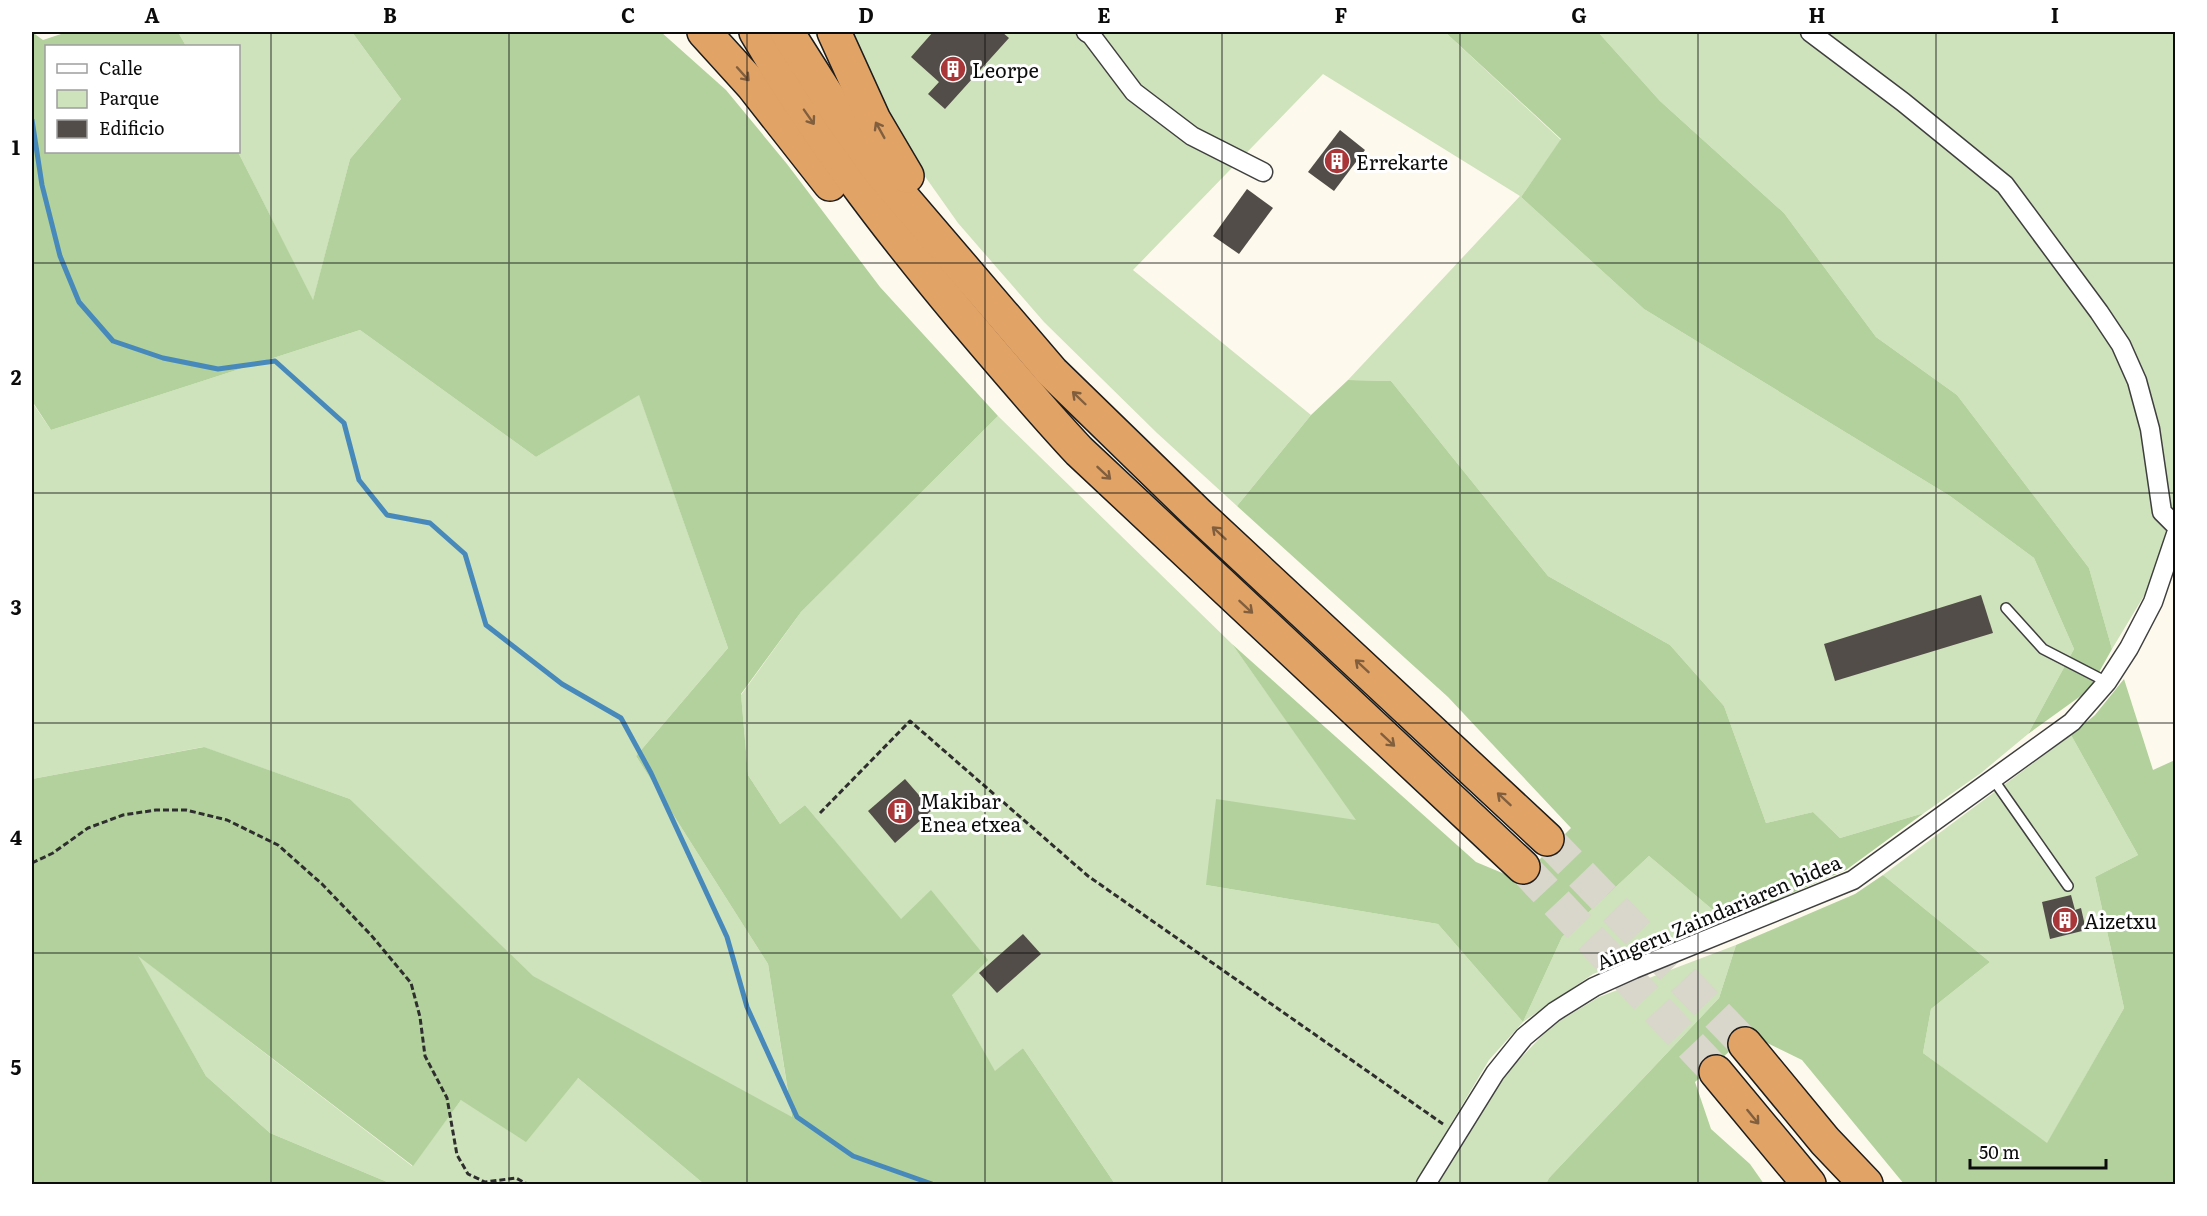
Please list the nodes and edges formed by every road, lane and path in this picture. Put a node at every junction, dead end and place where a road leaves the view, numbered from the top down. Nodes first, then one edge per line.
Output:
1 (704, 32) edge
2 (756, 32) edge
3 (787, 32) edge
4 (834, 32) edge
5 (1086, 32) edge
6 (1810, 32) edge
7 (1263, 172) dead end
8 (951, 253) junction
9 (1033, 402) junction
10 (2175, 526) edge
11 (2175, 534) edge
12 (2006, 609) dead end
13 (2107, 682) junction
14 (1993, 779) junction
15 (820, 813) dead end
16 (1547, 839) tunnel mouth
17 (32, 863) edge
18 (1523, 867) tunnel mouth
19 (2068, 886) dead end
20 (1745, 1044) tunnel mouth
21 (1716, 1072) tunnel mouth
22 (1457, 1134) junction
23 (1826, 1142) junction
24 (527, 1185) edge
25 (1426, 1185) edge
26 (1809, 1185) edge
27 (1856, 1185) edge
28 (1866, 1185) edge

1 -> 9 highway
2 -> 9 highway
3 - 8 highway
8 -> 4 highway
5 - 7 street
6 - 10 street
16 -> 8 highway
9 -> 18 highway
11 - 13 street, Aingeru Zaindariaren bidea
12 - 13 lane
13 - 14 street, Aingeru Zaindariaren bidea
14 - 19 lane
14 - 22 street, Aingeru Zaindariaren bidea
15 - 22 path
17 - 24 path
20 - 23 highway
21 -> 26 highway
22 - 25 street, Aingeru Zaindariaren bidea
23 - 27 highway
23 - 28 highway

